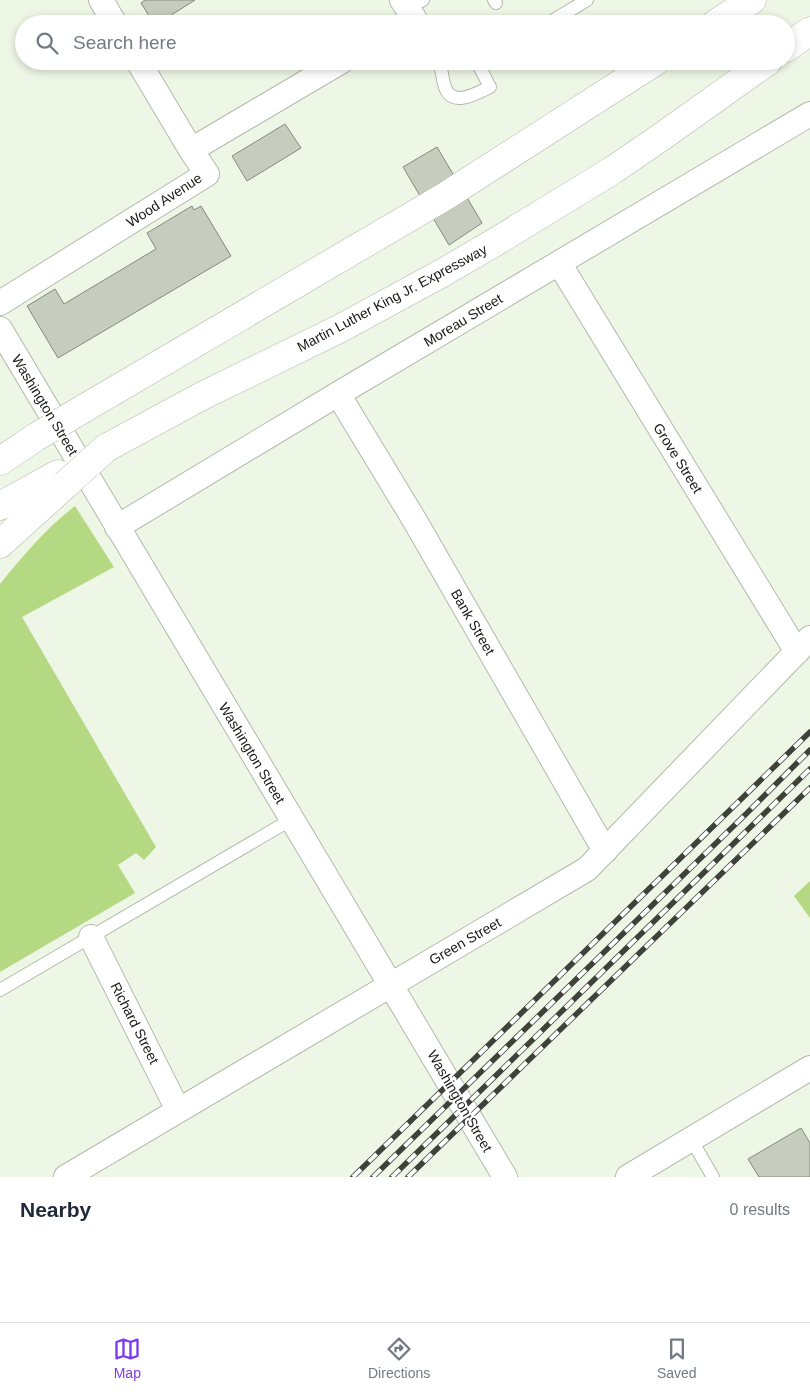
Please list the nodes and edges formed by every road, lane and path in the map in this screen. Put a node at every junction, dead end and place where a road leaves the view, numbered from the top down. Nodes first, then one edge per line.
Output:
1 (101, 0) edge
2 (587, 0) edge
3 (752, 0) edge
4 (110, 15) edge
5 (562, 15) edge
6 (729, 15) edge
7 (810, 31) edge
8 (795, 42) edge
9 (143, 70) edge
10 (327, 70) edge
11 (443, 70) edge
12 (483, 70) edge
13 (642, 70) edge
14 (755, 70) edge
15 (810, 114) edge
16 (191, 150) junction
17 (559, 263) junction
18 (0, 303) edge
19 (0, 329) edge
20 (338, 394) junction
21 (36, 437) junction
22 (0, 444) edge
23 (0, 461) edge
24 (62, 480) junction
25 (0, 506) edge
26 (117, 527) junction
27 (0, 544) edge
28 (803, 645) edge
29 (292, 819) junction
30 (605, 851) junction
31 (91, 936) junction
32 (391, 984) junction
33 (0, 990) edge
34 (810, 1068) edge
35 (178, 1110) junction
36 (691, 1139) junction
37 (93, 1170) edge
38 (66, 1177) edge
39 (504, 1177) edge
40 (628, 1177) edge
41 (713, 1177) edge

1 - 4 street
2 - 5 lane
3 - 6 highway
7 - 8 highway
9 - 16 street
10 - 16 street, Wood Avenue
11 - 12 lane
13 - 21 highway, bridge
14 - 24 highway, Martin Luther King Jr. Expressway, bridge
15 - 17 street, Moreau Street
16 - 18 street, Wood Avenue
17 - 20 street, Moreau Street
17 - 28 street, Grove Street
19 - 26 street, Washington Street
20 - 26 street, Moreau Street
20 - 30 street, Bank Street
21 - 22 highway
21 - 23 highway
24 - 25 highway
24 - 27 highway
26 - 29 street, Washington Street
28 - 30 street, Green Street
29 - 31 lane
29 - 32 street, Washington Street
30 - 32 street, Green Street
31 - 33 lane
31 - 35 street, Richard Street
32 - 35 street, Green Street
32 - 39 street, Washington Street
34 - 36 street
35 - 37 street, Green Street
36 - 40 street
36 - 41 lane
37 - 38 street, Green Street

